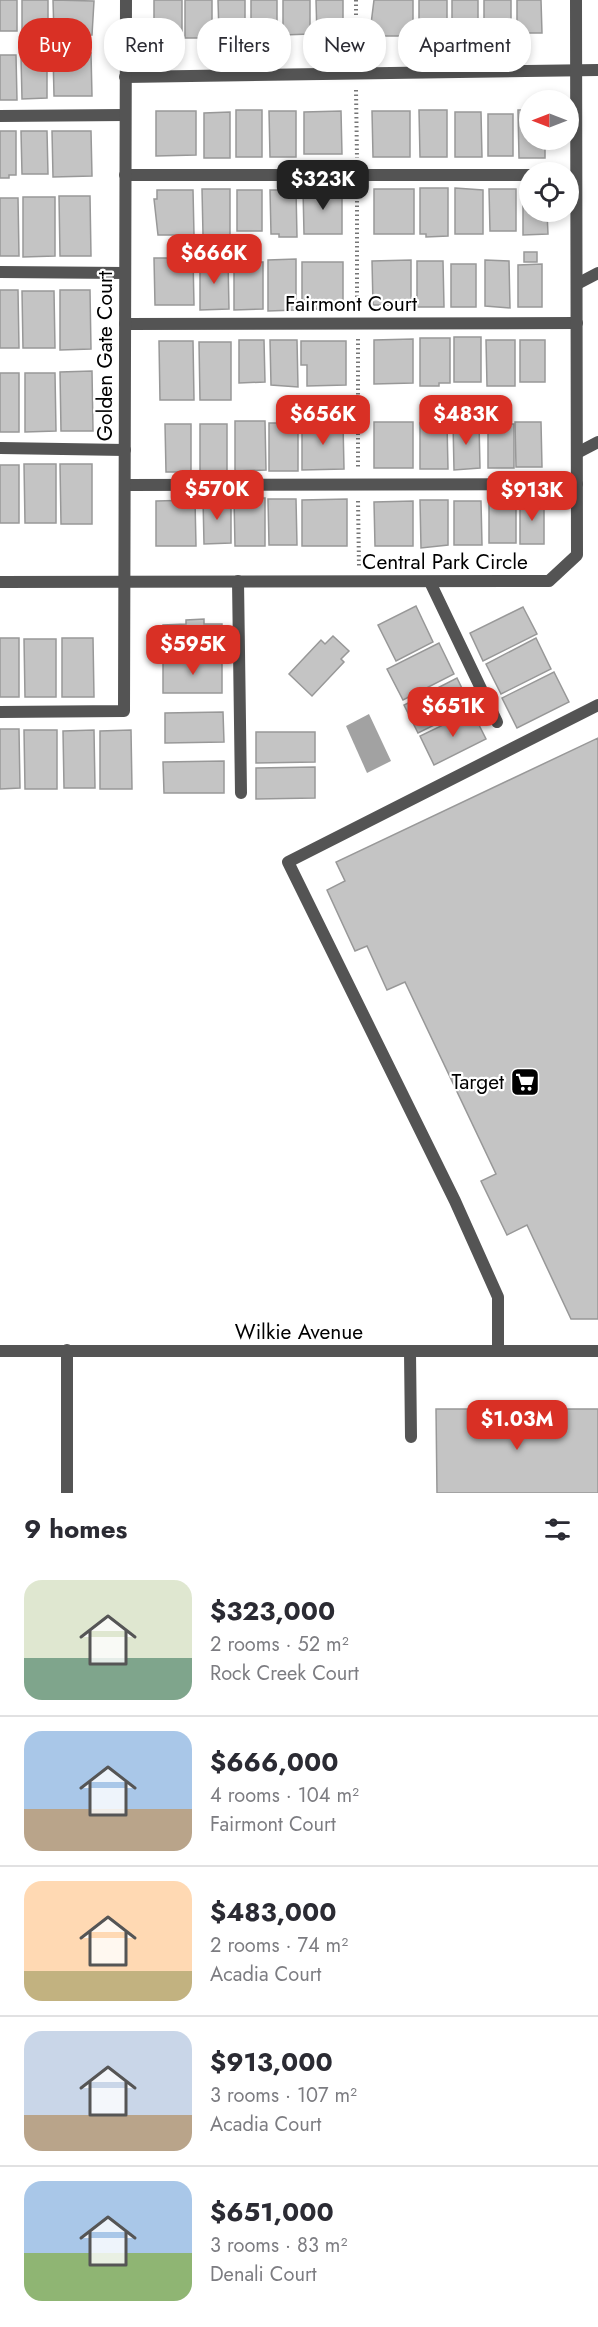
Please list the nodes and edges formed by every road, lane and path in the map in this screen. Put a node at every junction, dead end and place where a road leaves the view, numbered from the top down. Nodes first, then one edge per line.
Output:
1 (126, 0) edge
2 (356, 0) edge
3 (576, 0) edge
4 (598, 70) edge
5 (576, 71) junction
6 (356, 74) junction
7 (125, 77) junction
8 (125, 115) junction
9 (0, 116) edge
10 (572, 162) edge
11 (357, 175) junction
12 (519, 175) edge
13 (125, 176) junction
14 (574, 222) edge
15 (0, 272) edge
16 (125, 273) junction
17 (598, 273) edge
18 (577, 284) junction
19 (577, 323) junction
20 (125, 324) junction
21 (357, 324) junction
22 (598, 442) edge
23 (0, 448) edge
24 (124, 450) junction
25 (577, 453) junction
26 (577, 484) junction
27 (124, 485) junction
28 (358, 485) junction
29 (238, 581) junction
30 (359, 581) junction
31 (0, 582) edge
32 (124, 582) junction
33 (430, 582) junction
34 (598, 705) edge
35 (0, 712) edge
36 (497, 722) dead end
37 (241, 793) dead end
38 (67, 1350) junction
39 (0, 1351) edge
40 (498, 1351) junction
41 (410, 1352) junction
42 (598, 1352) edge
43 (411, 1437) dead end
44 (67, 1493) edge

1 - 7 street, Golden Gate Court
2 - 6 path
3 - 5 street, Central Park Circle
4 - 5 street
5 - 6 street
5 - 10 street, Central Park Circle
6 - 7 street
6 - 11 path
7 - 8 street, Golden Gate Court
8 - 9 street
8 - 13 street, Golden Gate Court
11 - 12 street
11 - 13 street
11 - 21 path
13 - 16 street, Golden Gate Court
14 - 18 street, Central Park Circle
15 - 16 street
16 - 20 street, Golden Gate Court
17 - 18 street
18 - 19 street, Central Park Circle
19 - 21 street, Fairmont Court
19 - 25 street, Central Park Circle
20 - 21 street, Fairmont Court
20 - 24 street, Golden Gate Court
21 - 28 path
22 - 25 street
23 - 24 street
24 - 27 street, Golden Gate Court
25 - 26 street, Central Park Circle
26 - 28 street
26 - 33 street, Central Park Circle
27 - 28 street
27 - 32 street, Golden Gate Court
28 - 30 path
29 - 30 street, Central Park Circle
29 - 32 street, Central Park Circle
29 - 37 street
30 - 33 street, Central Park Circle
31 - 32 street, Central Park Circle
32 - 35 street, Golden Gate Court
33 - 36 street
34 - 40 street
38 - 39 street, Wilkie Avenue
38 - 41 street, Wilkie Avenue
38 - 44 street
40 - 41 street, Wilkie Avenue
40 - 42 street, Wilkie Avenue
41 - 43 street

